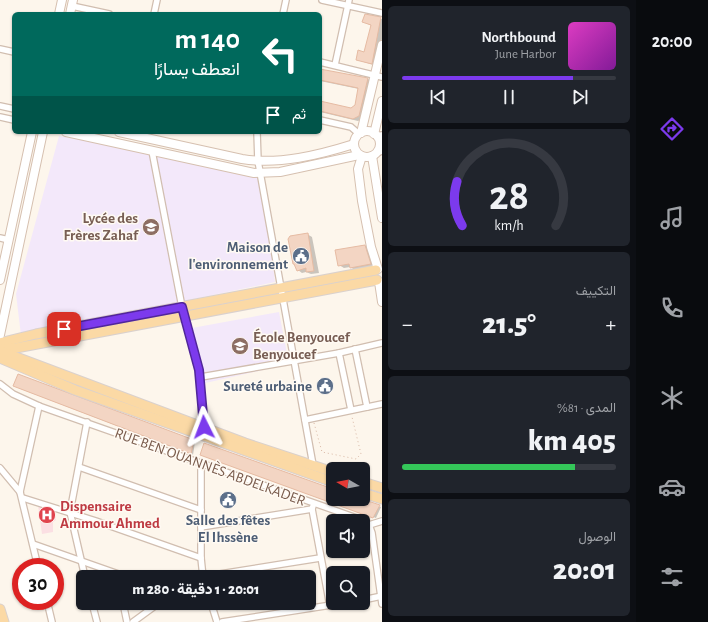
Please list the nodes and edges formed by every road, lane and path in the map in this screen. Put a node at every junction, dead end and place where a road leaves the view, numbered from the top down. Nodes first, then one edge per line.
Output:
1 (62, 0) edge
2 (157, 0) edge
3 (286, 0) edge
4 (322, 0) edge
5 (348, 3) edge
6 (72, 7) edge
7 (59, 12) edge
8 (98, 12) edge
9 (154, 12) edge
10 (283, 12) edge
11 (382, 14) edge
12 (382, 45) edge
13 (0, 49) edge
14 (12, 52) edge
15 (322, 62) edge
16 (336, 65) junction
17 (378, 76) edge
18 (382, 101) edge
19 (0, 106) edge
20 (12, 109) edge
21 (0, 117) edge
22 (12, 120) edge
23 (322, 120) edge
24 (360, 133) junction
25 (32, 134) edge
26 (43, 134) edge
27 (75, 134) edge
28 (128, 134) edge
29 (257, 134) edge
30 (377, 135) edge
31 (354, 144) junction
32 (152, 151) junction
33 (377, 153) edge
34 (361, 156) junction
35 (258, 161) junction
36 (260, 173) junction
37 (382, 218) edge
38 (0, 238) edge
39 (9, 240) junction
40 (379, 268) edge
41 (0, 280) edge
42 (379, 282) edge
43 (281, 288) junction
44 (283, 299) junction
45 (382, 302) edge
46 (182, 307) junction
47 (185, 317) junction
48 (78, 327) junction
49 (0, 335) edge
50 (79, 336) junction
51 (0, 343) edge
52 (382, 343) edge
53 (355, 349) junction
54 (0, 350) edge
55 (339, 353) junction
56 (0, 358) edge
57 (294, 360) junction
58 (200, 377) junction
59 (0, 384) edge
60 (382, 404) edge
61 (39, 406) junction
62 (367, 407) junction
63 (351, 410) junction
64 (313, 418) junction
65 (304, 420) junction
66 (87, 422) junction
67 (204, 427) junction
68 (201, 464) junction
69 (313, 465) junction
70 (79, 467) junction
71 (0, 468) edge
72 (326, 470) edge
73 (326, 480) edge
74 (370, 484) edge
75 (382, 488) edge
76 (20, 492) junction
77 (370, 495) edge
78 (23, 498) junction
79 (382, 499) edge
80 (313, 506) junction
81 (201, 510) junction
82 (70, 512) junction
83 (349, 514) edge
84 (382, 521) edge
85 (370, 525) edge
86 (201, 527) junction
87 (370, 531) edge
88 (32, 544) junction
89 (36, 558) edge
90 (201, 558) junction
91 (320, 558) junction
92 (81, 560) junction
93 (83, 570) edge
94 (104, 570) edge
95 (202, 570) edge
96 (245, 570) edge
97 (326, 587) edge
98 (381, 596) edge
99 (370, 598) edge
100 (382, 604) edge
101 (326, 607) edge
102 (0, 608) edge
103 (49, 610) edge
104 (94, 610) edge
105 (124, 610) edge
106 (149, 610) edge
107 (213, 610) edge
108 (4, 622) edge
109 (52, 622) edge
110 (97, 622) edge
111 (127, 622) edge
112 (133, 622) edge
113 (217, 622) edge
114 (222, 622) edge

1 - 7 street
2 - 9 street
3 - 10 street
4 - 5 street
5 - 11 street
5 - 16 street
6 - 8 street
12 - 17 street
13 - 14 street
15 - 16 street
16 - 17 street
17 - 24 street
18 - 30 street
19 - 20 street
21 - 22 street
23 - 24 street
24 - 30 street
24 - 31 street
25 - 39 street
26 - 49 street
27 - 32 street
28 - 35 street
29 - 35 street
30 - 33 street
31 - 34 street
31 - 35 street
32 - 36 street
32 - 46 street
33 - 34 street
33 - 37 street
34 - 36 street
34 - 40 street
35 - 36 street
36 - 43 street
38 - 39 street
39 - 41 street
40 - 42 main road
40 - 43 main road
42 - 44 main road
42 - 45 street
43 - 44 street
43 - 46 main road
44 - 47 main road
44 - 57 street
46 - 47 street
46 - 48 main road
47 - 50 main road
47 - 58 street
48 - 50 main road
48 - 51 main road
50 - 54 main road
52 - 53 street
53 - 55 street
53 - 62 street
54 - 67 main road
55 - 57 street
55 - 63 street
56 - 73 main road
57 - 58 street
57 - 65 street
58 - 67 street
59 - 61 street, RUE BEN OUANNÈS ABDELKADER
60 - 62 street
61 - 66 street, RUE BEN OUANNÈS ABDELKADER
61 - 76 street
62 - 63 street
63 - 64 street
63 - 64 path
64 - 65 street
65 - 69 street
66 - 68 street, RUE BEN OUANNÈS ABDELKADER
66 - 70 street
67 - 69 main road
68 - 80 street, RUE BEN OUANNÈS ABDELKADER
68 - 81 street
69 - 72 main road
70 - 81 street
70 - 82 street
71 - 76 street
74 - 75 main road
76 - 78 street
77 - 79 main road
78 - 82 street
78 - 88 street
80 - 83 street, RUE BEN OUANNÈS ABDELKADER
80 - 86 street
80 - 91 street
81 - 86 street
82 - 90 street
82 - 92 street
84 - 85 street
86 - 90 street
87 - 98 street
88 - 89 street
88 - 92 street
90 - 95 street
91 - 96 street
91 - 97 street
92 - 93 street
92 - 94 street
98 - 99 street
98 - 100 street
101 - 114 street
102 - 108 main road
103 - 109 street
104 - 110 street
105 - 111 street
106 - 112 street
107 - 113 street

